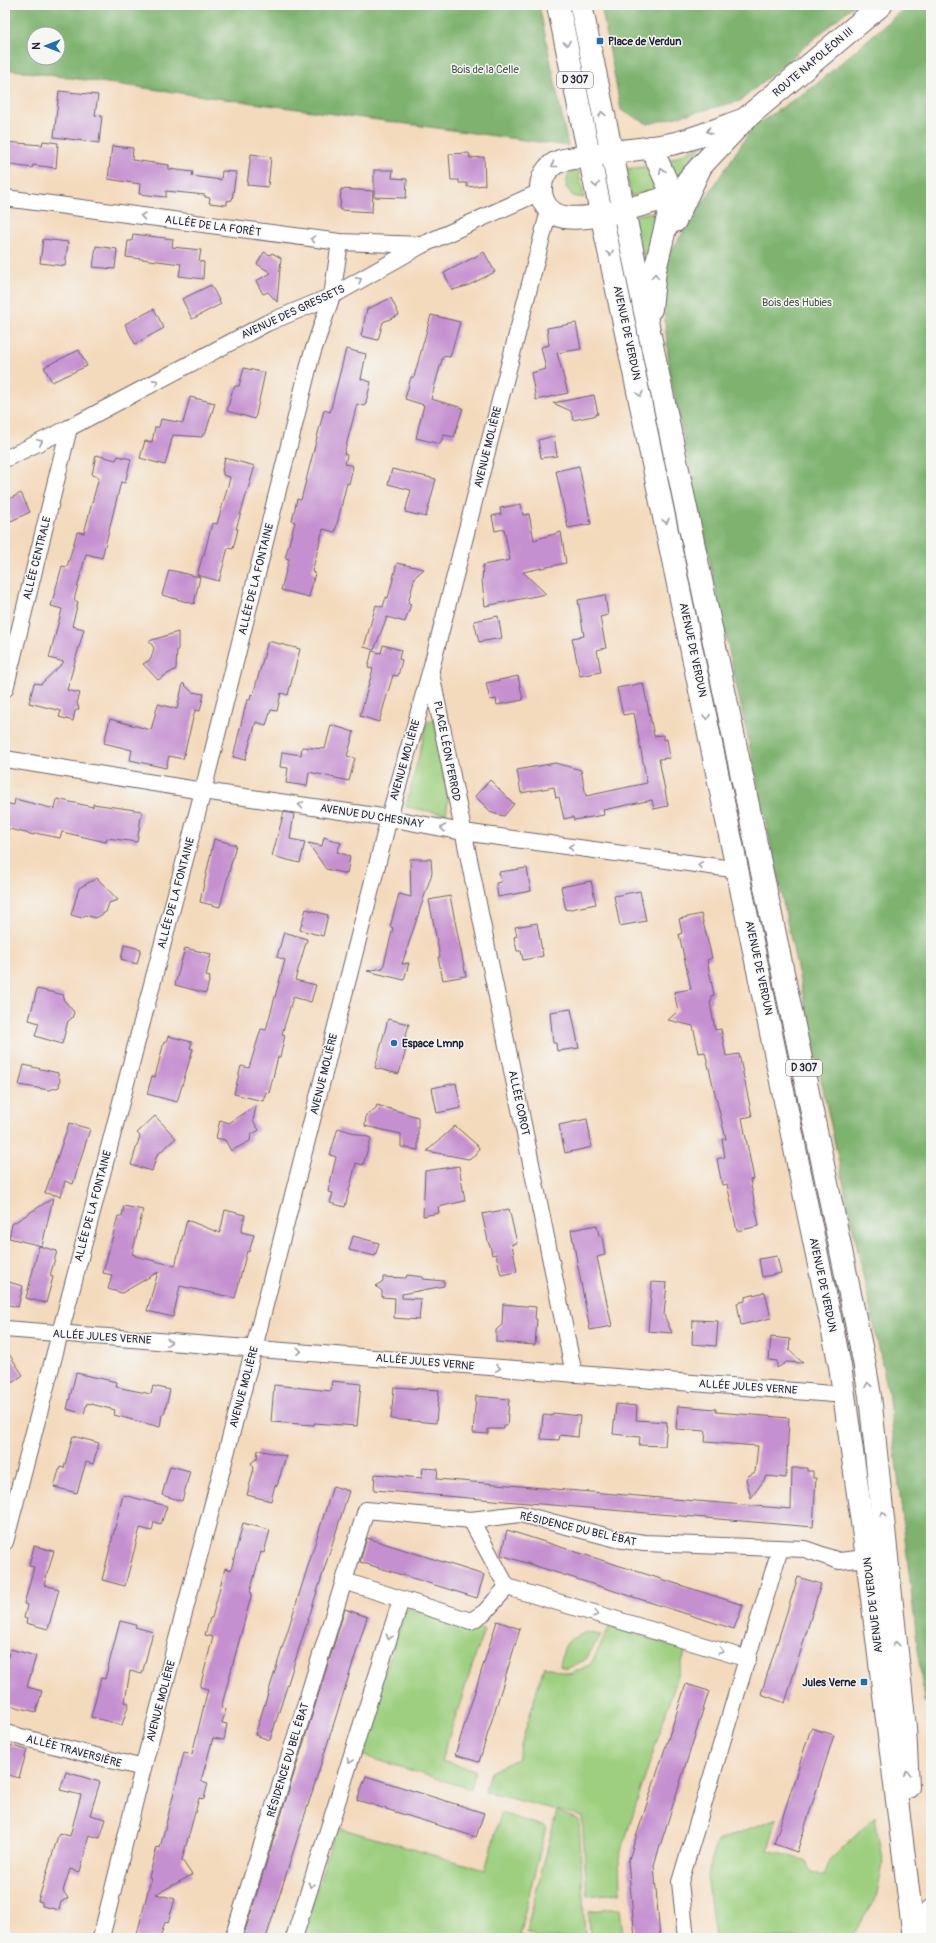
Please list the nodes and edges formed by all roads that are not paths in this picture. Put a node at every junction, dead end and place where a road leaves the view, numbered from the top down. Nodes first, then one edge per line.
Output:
1 (558, 5) edge
2 (581, 5) edge
3 (882, 5) edge
4 (746, 118) junction
5 (651, 147) junction
6 (600, 154) junction
7 (701, 166) junction
8 (673, 196) junction
9 (5, 198) edge
10 (545, 201) junction
11 (623, 209) junction
12 (602, 215) junction
13 (340, 242) junction
14 (422, 245) junction
15 (660, 252) junction
16 (332, 296) junction
17 (648, 328) junction
18 (69, 428) junction
19 (5, 459) edge
20 (430, 669) junction
21 (5, 689) edge
22 (5, 759) edge
23 (203, 791) junction
24 (389, 818) junction
25 (463, 832) junction
26 (739, 870) junction
27 (5, 1329) edge
28 (60, 1334) junction
29 (254, 1348) junction
30 (574, 1374) junction
31 (845, 1394) junction
32 (471, 1520) junction
33 (5, 1542) edge
34 (780, 1549) junction
35 (867, 1558) junction
36 (344, 1581) junction
37 (507, 1587) junction
38 (401, 1600) junction
39 (748, 1659) junction
40 (5, 1733) edge
41 (143, 1768) junction
42 (931, 1911) edge
43 (101, 1938) edge
44 (233, 1938) edge
45 (294, 1938) edge
46 (686, 1938) edge
47 (915, 1938) edge

1 -> 6 main road, AVENUE DE VERDUN / D 307
6 -> 2 main road, AVENUE DE VERDUN / D 307
3 - 4 main road, ROUTE NAPOLÉON III
4 -> 5 main road, ROUTE NAPOLÉON III
4 - 7 main road, ROUTE NAPOLÉON III
5 - 6 main road, ROUTE NAPOLÉON III
8 -> 5 main road
6 -> 10 main road
6 - 11 main road, AVENUE DE VERDUN / D 307
6 -> 12 main road, AVENUE DE VERDUN / D 307
7 - 8 main road, ROUTE NAPOLÉON III
7 - 15 main road
8 - 11 main road
8 - 15 main road
13 -> 9 street, ALLÉE DE LA FORÊT
10 - 12 main road
10 - 14 street, AVENUE DES GRESSETS
10 - 20 street, AVENUE MOLIÈRE
11 - 12 main road
11 - 17 main road, AVENUE DE VERDUN / D 307
12 -> 26 main road, AVENUE DE VERDUN / D 307
13 - 14 street, ALLÉE DE LA FORÊT
13 - 16 street, ALLÉE DE LA FONTAINE
16 -> 14 street, AVENUE DES GRESSETS
17 -> 15 main road
18 -> 16 street, AVENUE DES GRESSETS
16 - 23 street, ALLÉE DE LA FONTAINE
47 -> 17 main road, AVENUE DE VERDUN / D 307
19 -> 18 street, AVENUE DES GRESSETS
18 - 21 street, ALLÉE CENTRALE
20 - 24 street, AVENUE MOLIÈRE
20 - 25 street, PLACE LÉON PERROD
22 - 23 street, AVENUE DU CHESNAY
24 -> 23 street, AVENUE DU CHESNAY
23 - 28 street, ALLÉE DE LA FONTAINE
25 -> 24 street, AVENUE DU CHESNAY
24 - 29 street, AVENUE MOLIÈRE
26 -> 25 street, AVENUE DU CHESNAY
25 - 30 street, ALLÉE COROT
26 - 31 main road, AVENUE DE VERDUN / D 307
27 - 28 street, ALLÉE JULES VERNE
28 -> 29 street, ALLÉE JULES VERNE
28 - 33 street, ALLÉE DE LA FONTAINE
29 -> 30 street, ALLÉE JULES VERNE
29 - 41 street, AVENUE MOLIÈRE
30 - 31 street, ALLÉE JULES VERNE
31 - 35 main road, AVENUE DE VERDUN / D 307
32 - 34 street, RÉSIDENCE DU BEL ÉBAT
32 - 36 street, RÉSIDENCE DU BEL ÉBAT
32 - 37 street
34 - 35 street, RÉSIDENCE DU BEL ÉBAT
34 - 39 street
35 - 47 main road, AVENUE DE VERDUN / D 307
36 - 38 street
36 - 44 street, RÉSIDENCE DU BEL ÉBAT
37 - 38 street
37 -> 39 street
38 -> 45 street
39 - 46 street
40 - 41 street, ALLÉE TRAVERSIÈRE
41 - 43 street, AVENUE MOLIÈRE
42 - 47 main road

